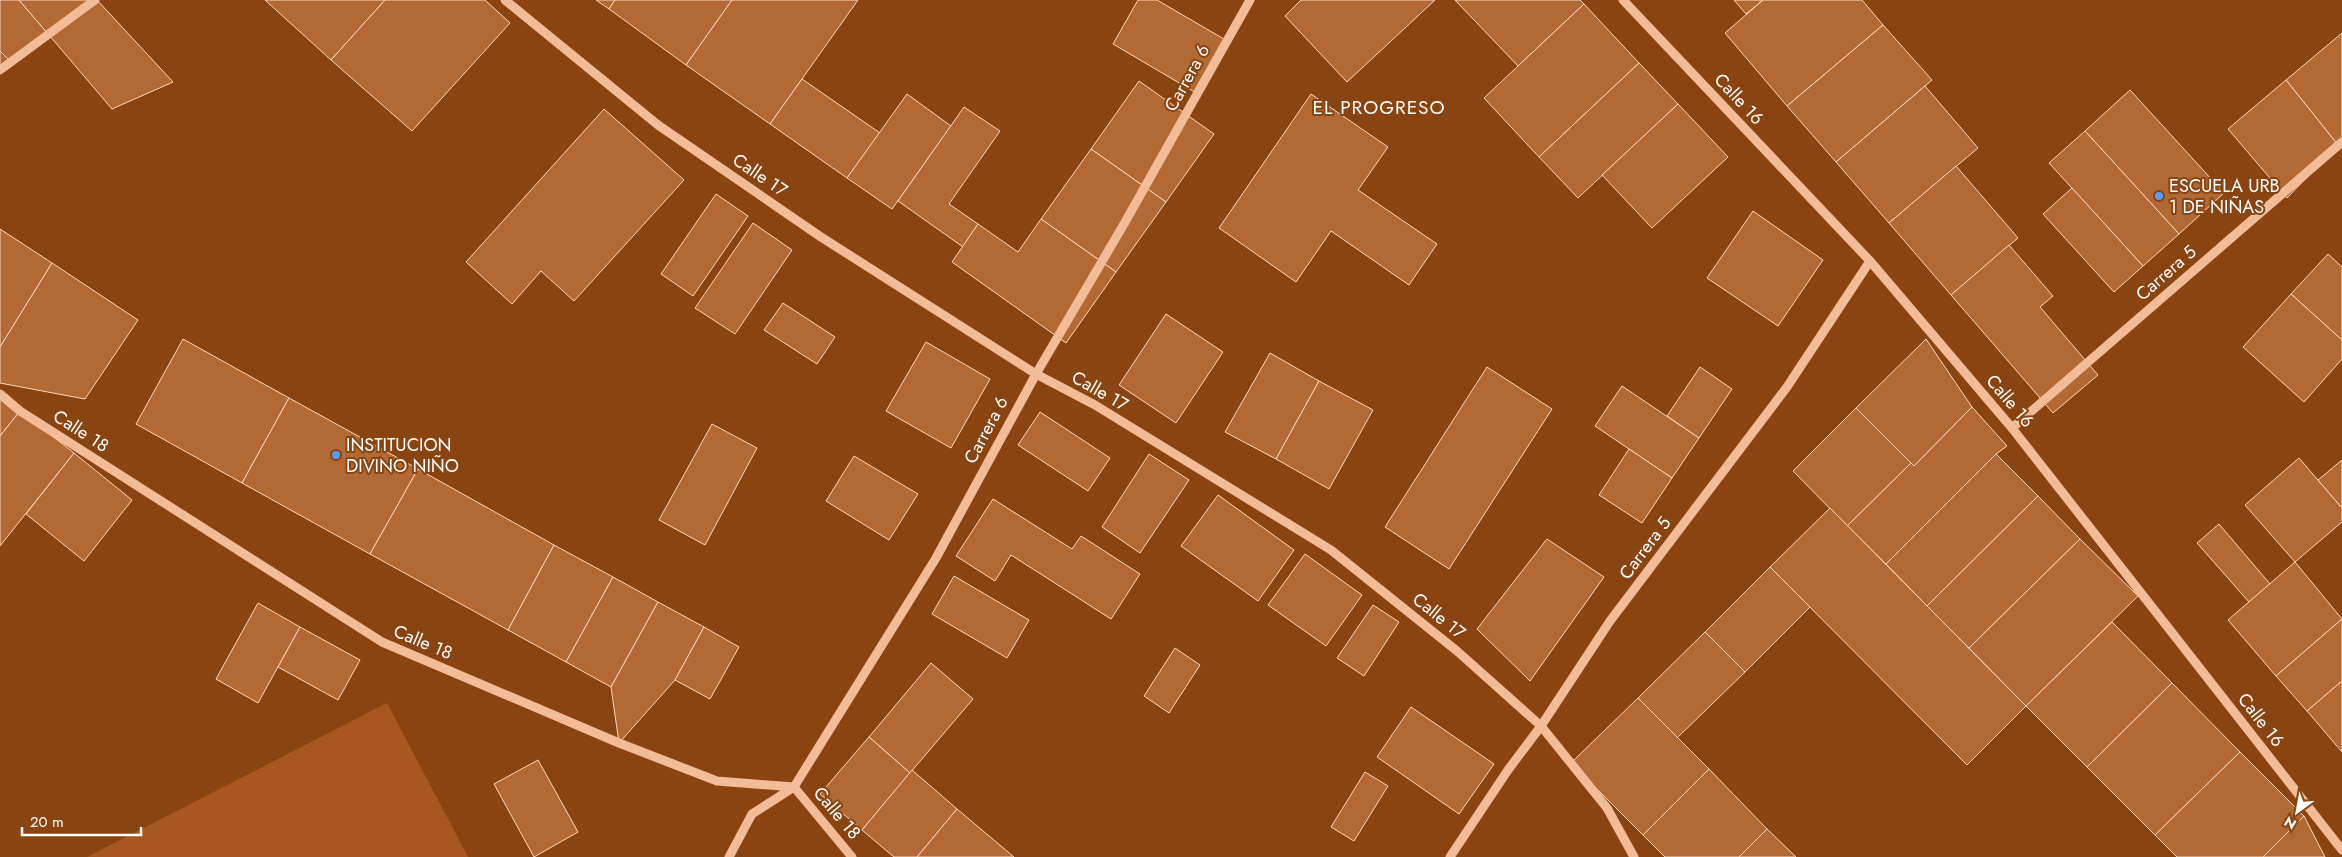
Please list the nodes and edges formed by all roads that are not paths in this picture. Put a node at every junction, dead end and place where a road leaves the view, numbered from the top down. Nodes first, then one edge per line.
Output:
1 (95, 0) edge
2 (505, 0) edge
3 (1250, 0) edge
4 (1623, 0) edge
5 (0, 70) edge
6 (2342, 142) edge
7 (1870, 261) junction
8 (1036, 374) junction
9 (0, 394) edge
10 (2012, 428) junction
11 (1542, 726) junction
12 (794, 787) junction
13 (2342, 850) edge
14 (729, 857) edge
15 (852, 857) edge
16 (1450, 857) edge
17 (1634, 857) edge

1 - 5 street
2 - 8 street, Calle 17
3 - 8 street, Carrera 6
4 - 7 street, Calle 16
6 - 10 street, Carrera 5
7 - 10 street, Calle 16
7 - 11 street, Carrera 5
8 - 11 street, Calle 17
8 - 12 street, Carrera 6
9 - 12 street, Calle 18
10 - 13 street, Calle 16
11 - 16 street, Carrera 5
11 - 17 street, Calle 17
12 - 14 street, Carrera 6
12 - 15 street, Calle 18

